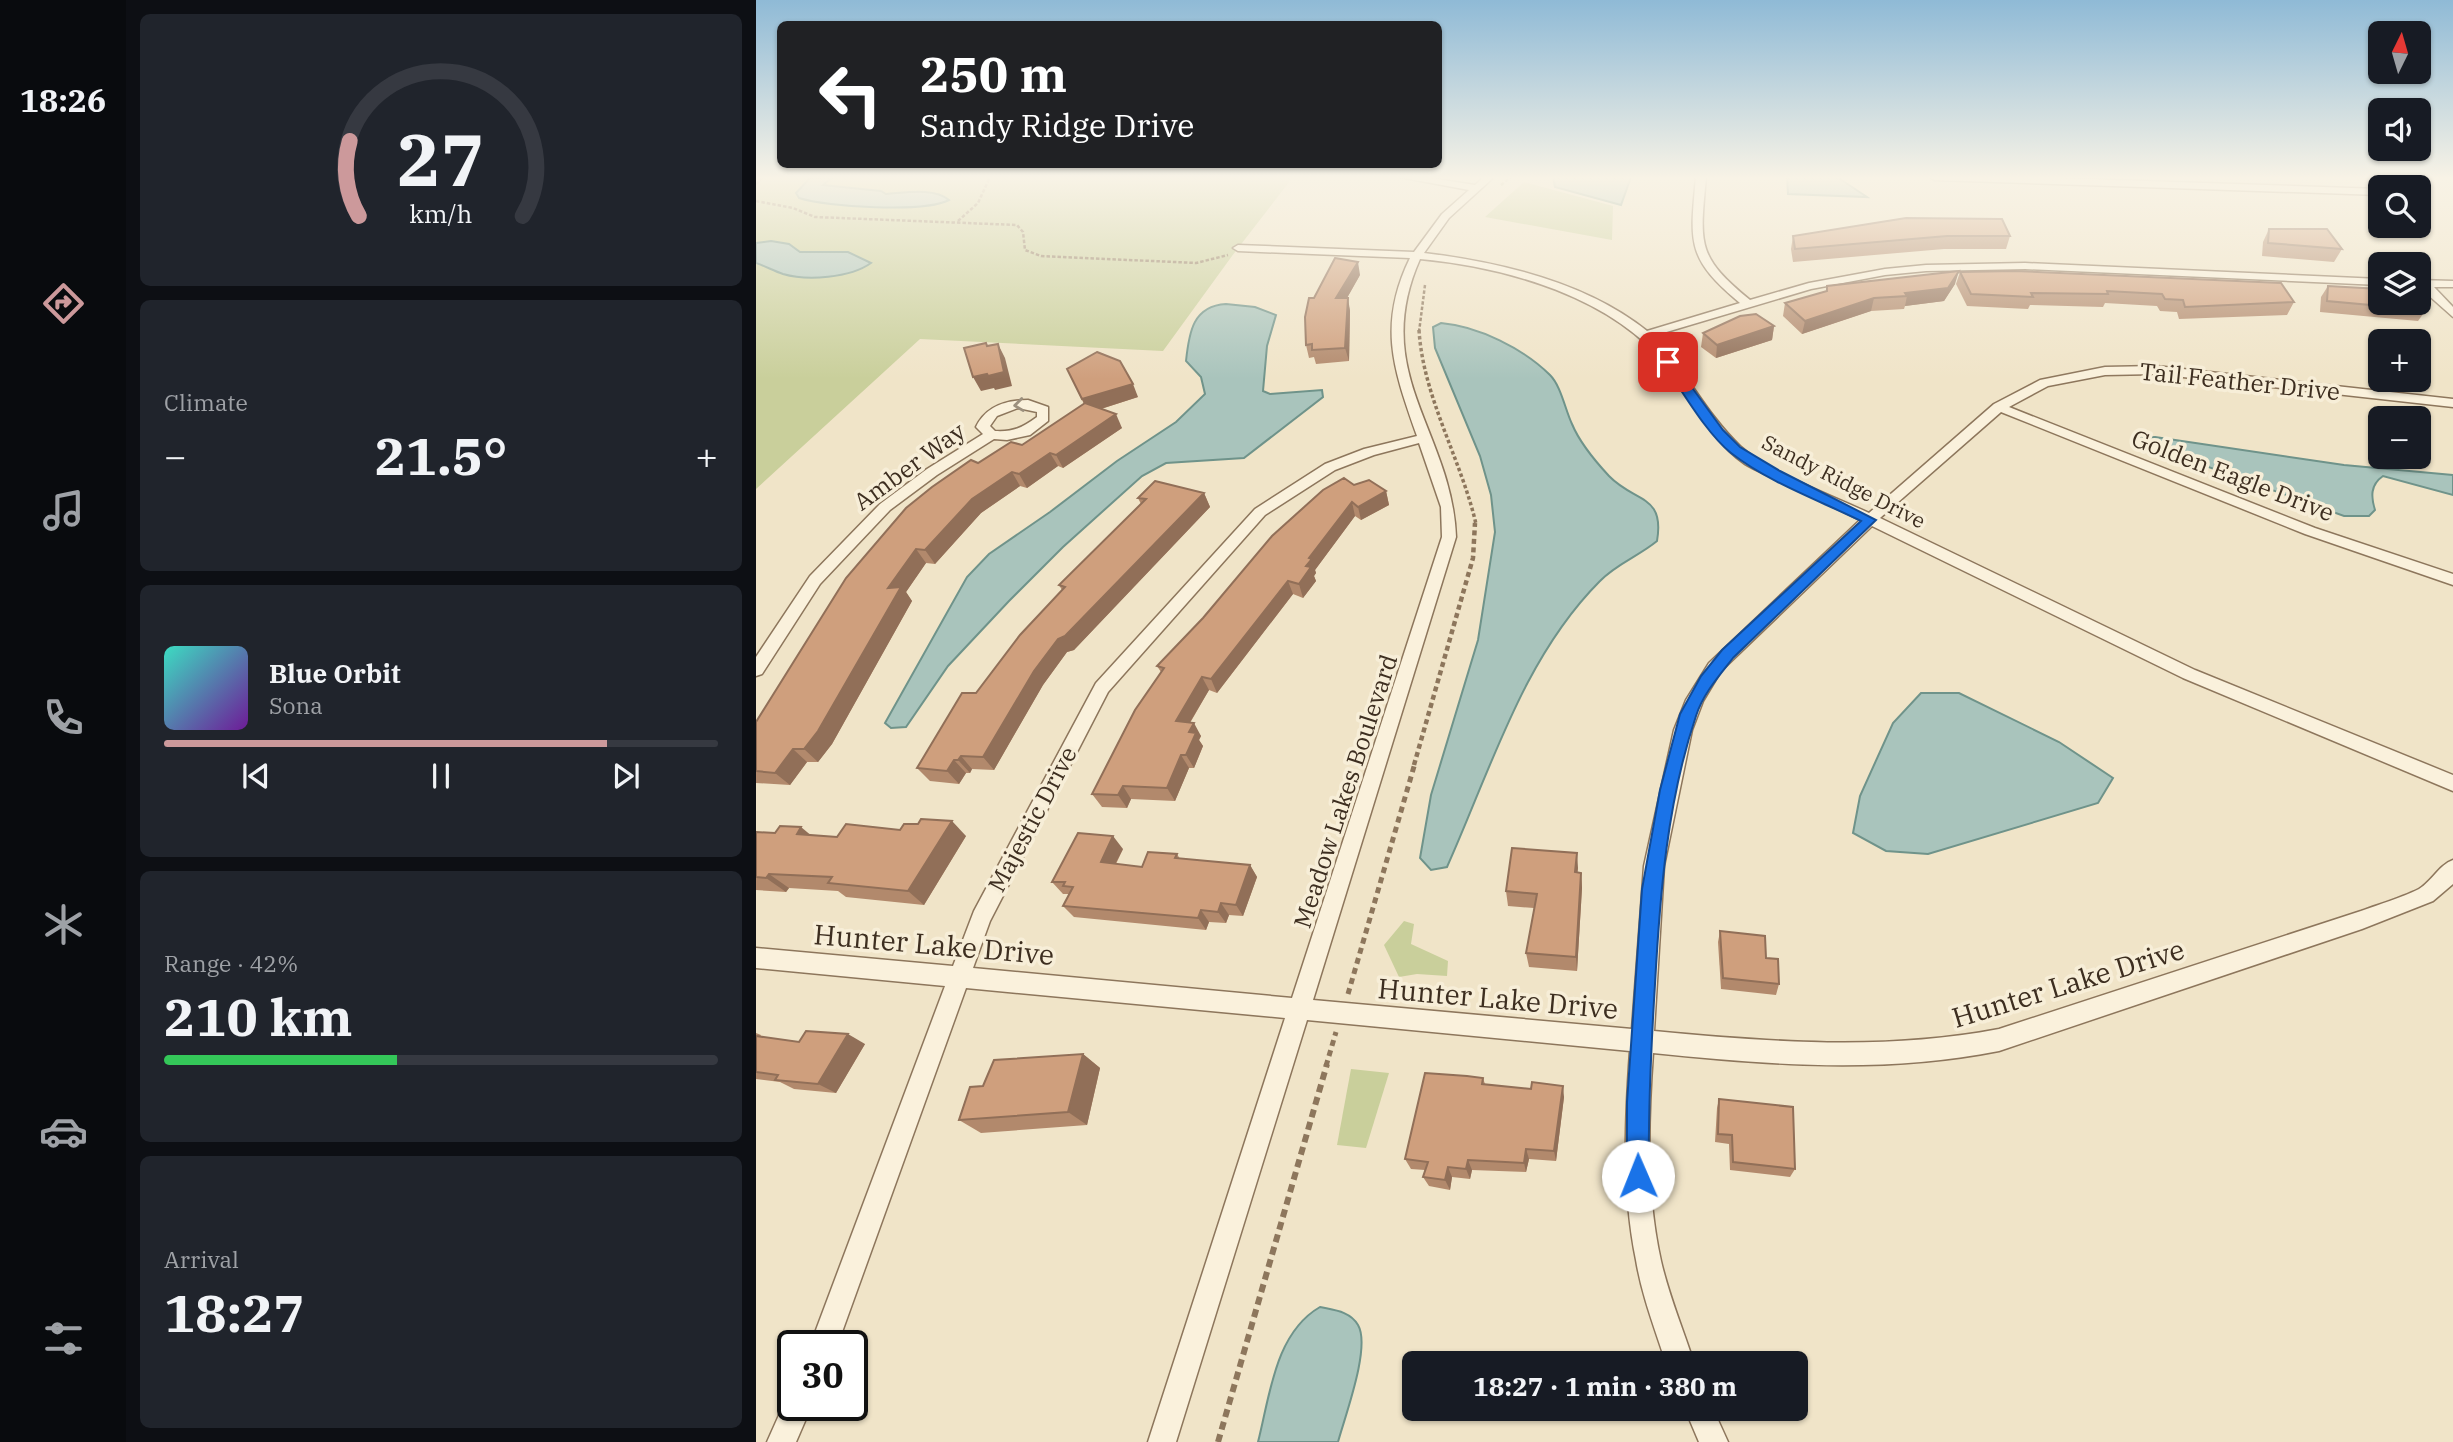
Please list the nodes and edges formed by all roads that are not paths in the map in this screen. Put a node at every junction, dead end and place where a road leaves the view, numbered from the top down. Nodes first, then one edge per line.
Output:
1 (1424, 244) edge
2 (1698, 244) edge
3 (1235, 252) road end
4 (1416, 256) junction
5 (2368, 281) edge
6 (2431, 283) edge
7 (2453, 284) edge
8 (2431, 293) edge
9 (1748, 304) junction
10 (2453, 314) edge
11 (1645, 335) junction
12 (2453, 403) edge
13 (1999, 407) junction
14 (991, 435) dead end
15 (1424, 438) junction
16 (1870, 520) junction
17 (2453, 580) edge
18 (756, 670) edge
19 (2453, 783) edge
20 (2453, 869) edge
21 (756, 957) edge
22 (960, 976) junction
23 (1301, 1009) junction
24 (1642, 1042) junction
25 (828, 1330) edge
26 (1676, 1351) edge
27 (791, 1421) edge
28 (1704, 1421) edge
29 (781, 1442) edge
30 (1162, 1442) edge
31 (1714, 1442) edge

1 - 4 street, Meadow Lakes Boulevard
2 - 9 street
3 - 4 street, Sandy Ridge Drive
4 - 11 street, Sandy Ridge Drive
4 - 15 street, Meadow Lakes Boulevard
5 - 9 street
6 - 7 street
8 - 10 street
9 - 11 street
11 - 16 street, Sandy Ridge Drive
12 - 13 street, Tail Feather Drive
13 - 16 street, Tail Feather Drive
13 - 17 street, Golden Eagle Drive
14 - 18 street, Amber Way
15 - 22 street, Majestic Drive
15 - 23 street, Meadow Lakes Boulevard
16 - 19 street, Sandy Ridge Drive
16 - 24 street, Tail Feather Drive
20 - 24 street, Hunter Lake Drive
21 - 22 street, Hunter Lake Drive
22 - 23 street, Hunter Lake Drive
22 - 25 street, Majestic Drive
23 - 24 street, Hunter Lake Drive
23 - 30 street, Meadow Lakes Boulevard
24 - 26 street, Tail Feather Drive
27 - 29 street
28 - 31 street

